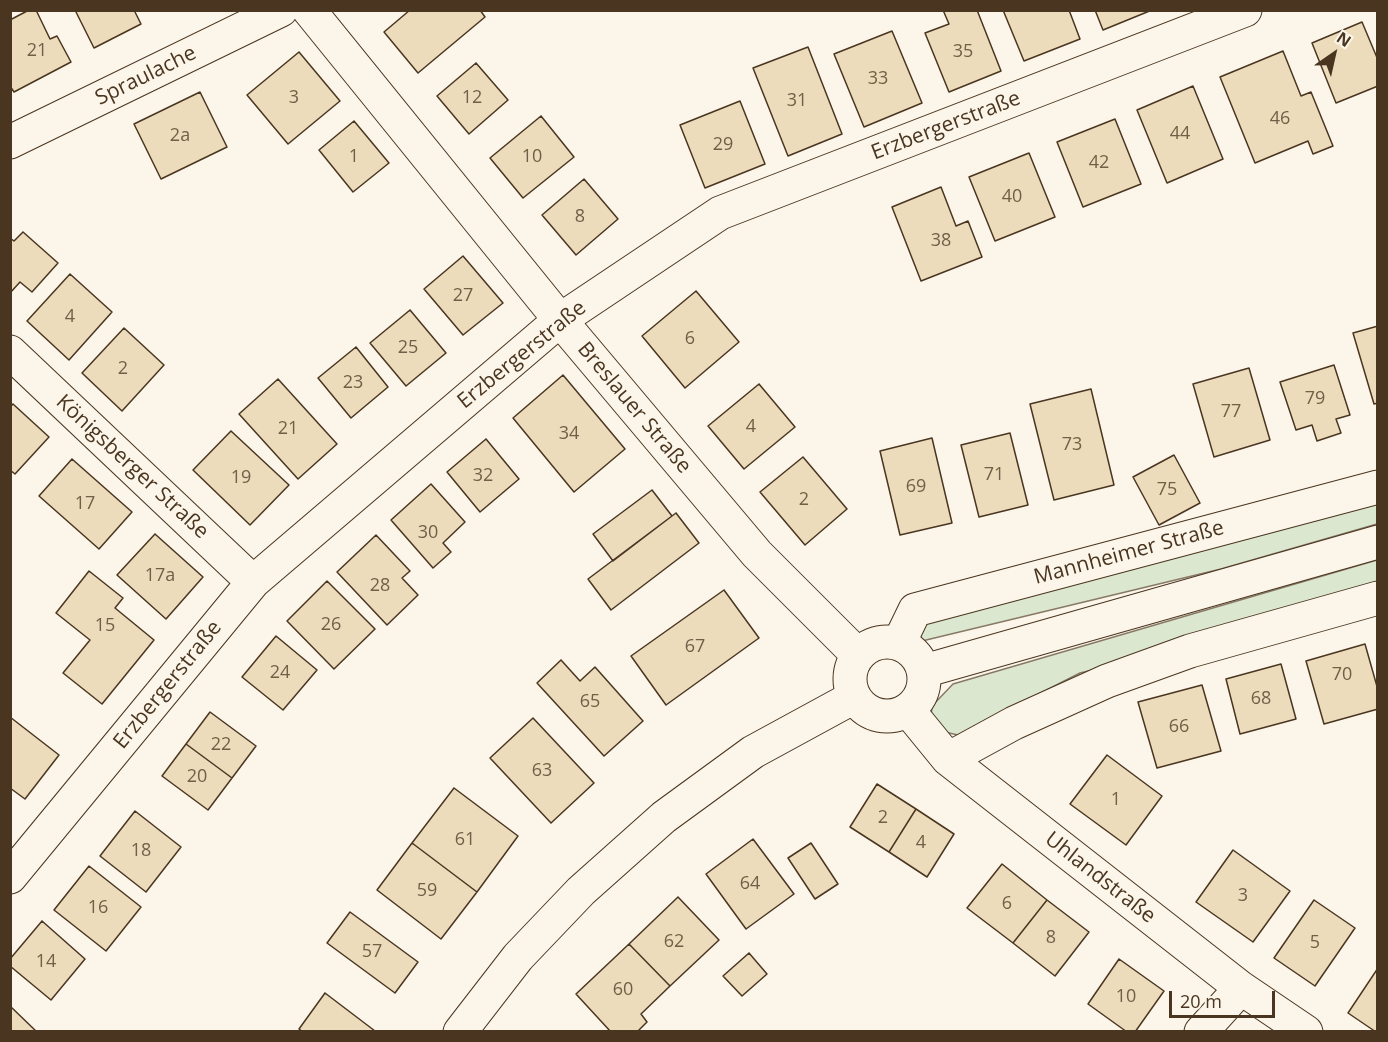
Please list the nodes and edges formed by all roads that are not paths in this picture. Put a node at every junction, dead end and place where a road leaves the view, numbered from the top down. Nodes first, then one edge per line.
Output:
1 (281, 10) edge
2 (309, 10) edge
3 (1245, 10) edge
4 (10, 142) edge
5 (560, 320) junction
6 (10, 352) edge
7 (1377, 487) edge
8 (1377, 542) edge
9 (253, 582) junction
10 (1377, 598) edge
11 (899, 643) junction
12 (858, 655) junction
13 (924, 671) junction
14 (854, 697) junction
15 (908, 710) junction
16 (948, 759) junction
17 (10, 877) edge
18 (1241, 988) junction
19 (460, 1032) edge
20 (1201, 1032) edge
21 (1306, 1032) edge

1 - 4 street, Spraulache
2 - 5 street, Breslauer Straße
3 - 5 street, Erzbergerstraße
5 - 9 street, Erzbergerstraße
5 - 12 street, Breslauer Straße
6 - 9 street, Königsberger Straße
7 - 11 street, Mannheimer Straße
8 - 13 street
9 - 17 street, Erzbergerstraße
10 - 16 street
11 - 12 street
11 - 13 street
12 - 14 street
13 - 15 street
14 - 15 street
14 - 19 street
15 - 16 street, Uhlandstraße
16 - 18 street, Uhlandstraße
18 - 20 street
18 - 21 street, Uhlandstraße

